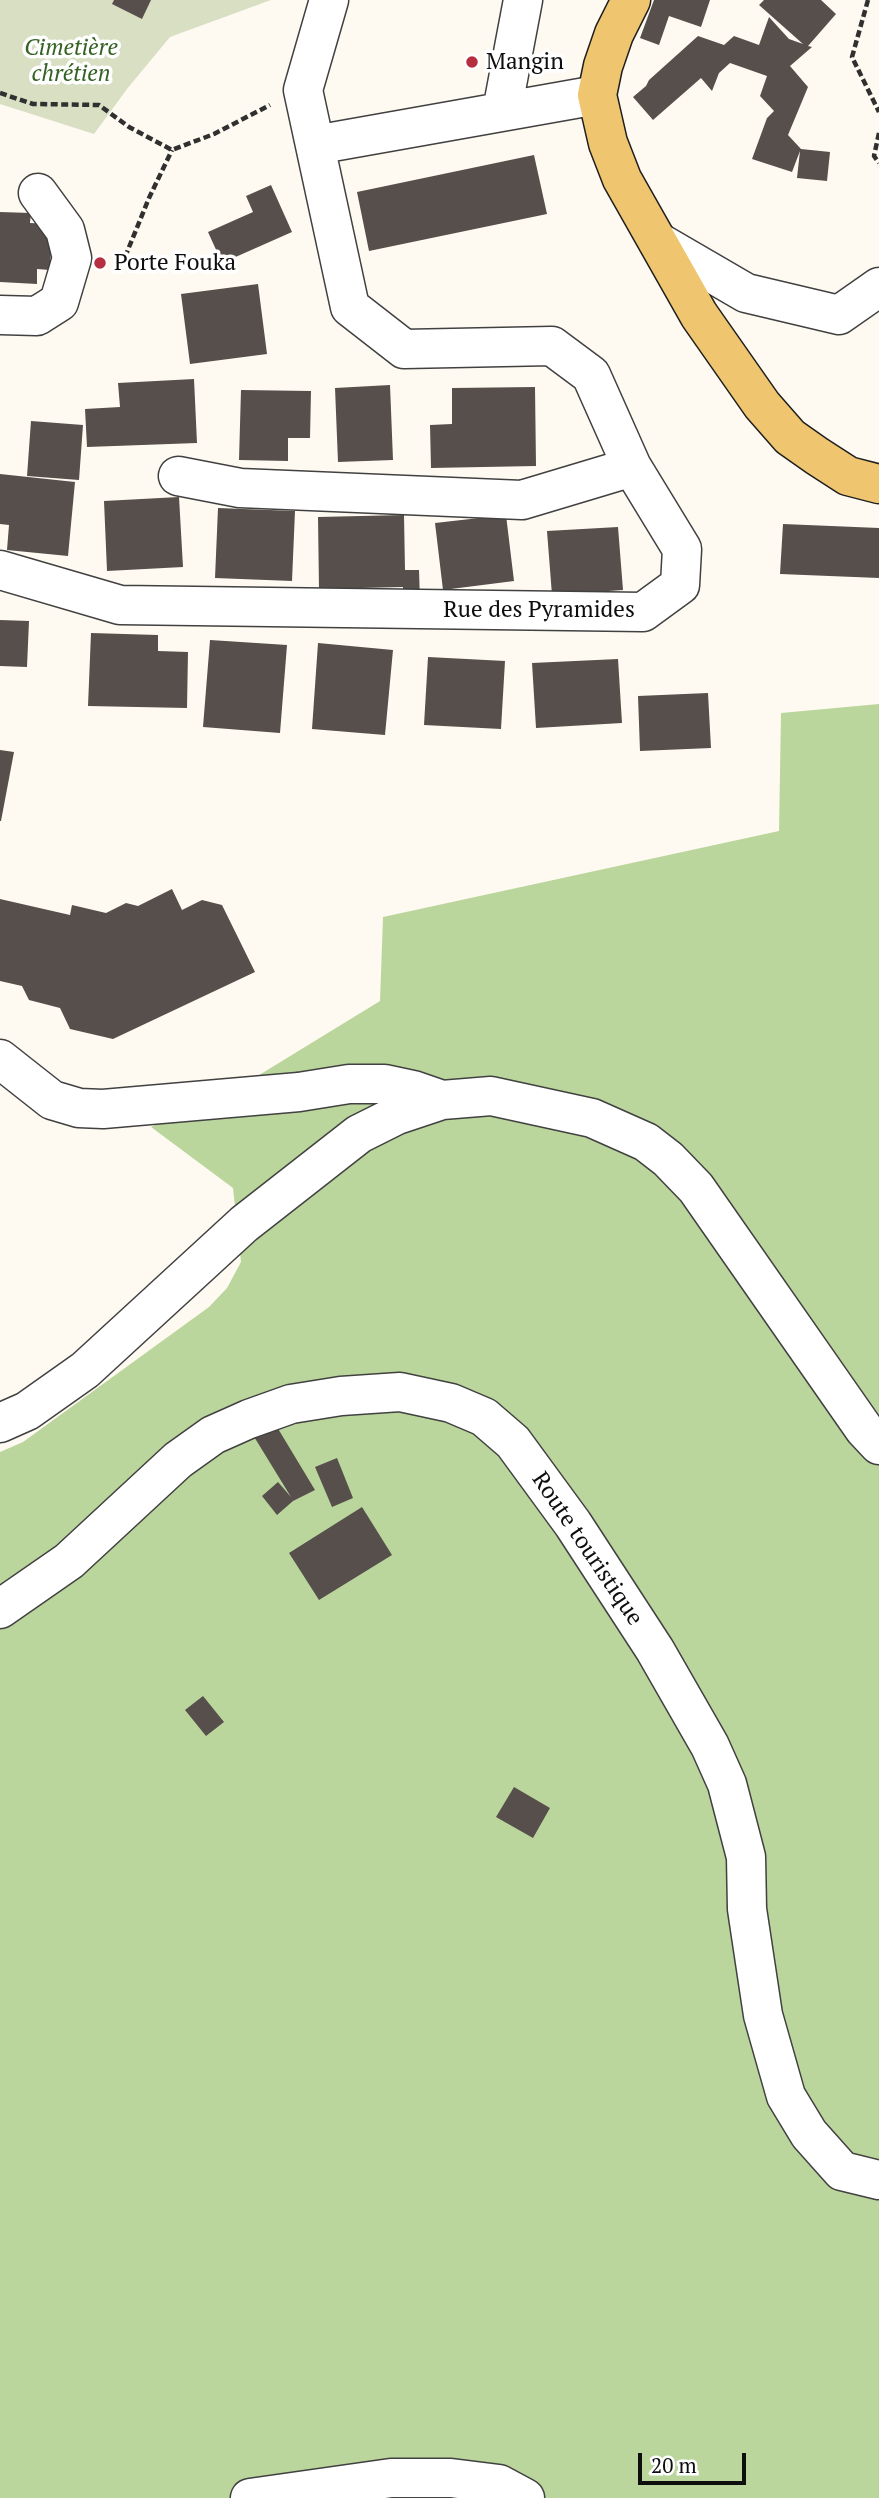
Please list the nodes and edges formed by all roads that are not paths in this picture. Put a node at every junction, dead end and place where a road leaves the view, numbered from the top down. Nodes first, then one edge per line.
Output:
1 (329, 0) edge
2 (523, 0) edge
3 (631, 0) edge
4 (597, 94) junction
5 (502, 111) junction
6 (315, 145) junction
7 (38, 193) dead end
8 (660, 243) junction
9 (879, 287) edge
10 (0, 315) edge
11 (632, 467) junction
12 (178, 476) dead end
13 (879, 484) edge
14 (0, 570) edge
15 (0, 1059) edge
16 (442, 1100) junction
17 (0, 1423) edge
18 (879, 1445) edge
19 (0, 1609) edge
20 (879, 2180) edge
21 (250, 2498) edge
22 (525, 2498) edge

1 - 6 street, Rue des Pyramides
2 - 5 street
3 - 4 main road
4 - 5 street
4 - 8 main road
5 - 6 street
6 - 11 street, Rue des Pyramides
7 - 10 street
8 - 9 street
8 - 13 main road
11 - 12 street
11 - 14 street, Rue des Pyramides
15 - 16 street
16 - 17 street
16 - 18 street
19 - 20 street, Route touristique
21 - 22 street

